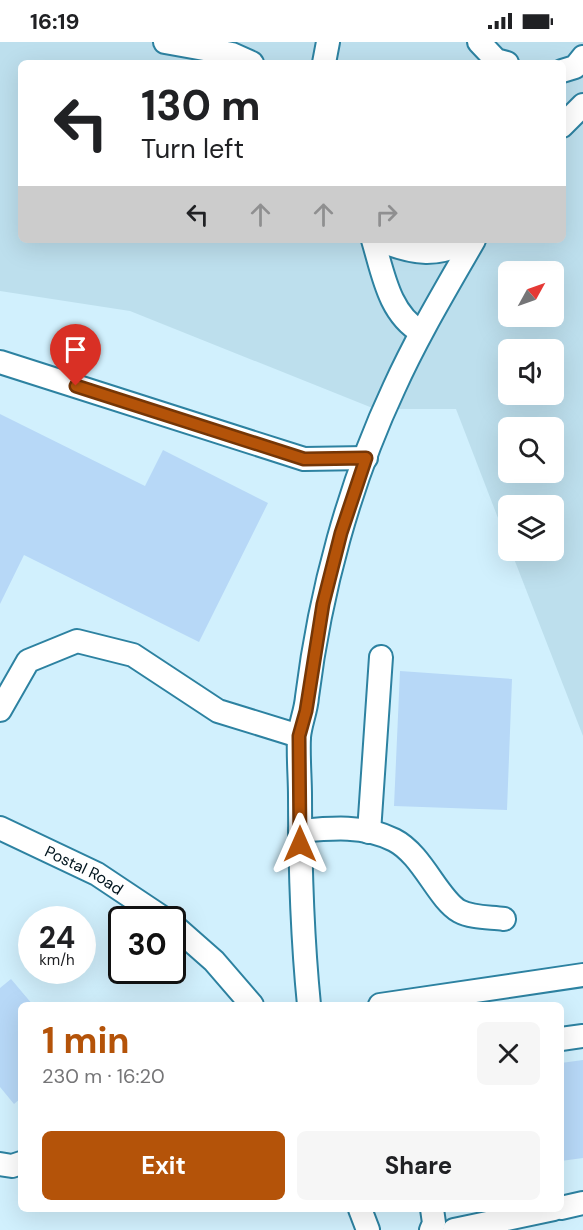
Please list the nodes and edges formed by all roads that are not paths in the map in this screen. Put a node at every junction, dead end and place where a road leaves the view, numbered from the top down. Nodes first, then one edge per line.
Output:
1 (165, 42) edge
2 (328, 42) edge
3 (479, 42) edge
4 (245, 60) edge
5 (325, 60) edge
6 (496, 60) edge
7 (583, 105) edge
8 (566, 122) edge
9 (374, 243) edge
10 (390, 243) edge
11 (466, 243) edge
12 (471, 243) edge
13 (421, 332) junction
14 (0, 362) edge
15 (366, 458) junction
16 (381, 657) dead end
17 (0, 710) edge
18 (299, 736) junction
19 (0, 828) edge
20 (300, 831) junction
21 (369, 832) junction
22 (145, 906) edge
23 (504, 919) dead end
24 (186, 937) edge
25 (583, 975) edge
26 (249, 1002) edge
27 (309, 1002) edge
28 (400, 1002) edge
29 (583, 1036) edge
30 (564, 1039) edge
31 (0, 1164) edge
32 (18, 1164) edge
33 (583, 1203) edge
34 (564, 1207) edge
35 (361, 1212) edge
36 (432, 1212) edge
37 (540, 1212) edge
38 (368, 1230) edge
39 (430, 1230) edge
40 (454, 1230) edge

1 - 4 street
2 - 5 street
3 - 6 street
7 - 8 street
9 - 13 street
10 - 11 street
12 - 13 street
13 - 15 street
14 - 15 street
15 - 18 street
16 - 21 street
17 - 18 street
18 - 20 street
19 - 22 street, Postal Road
20 - 21 street
20 - 27 street
21 - 23 street
24 - 26 street
25 - 28 street
29 - 30 street
31 - 32 street
33 - 34 street
35 - 38 street
36 - 39 street
37 - 40 street

